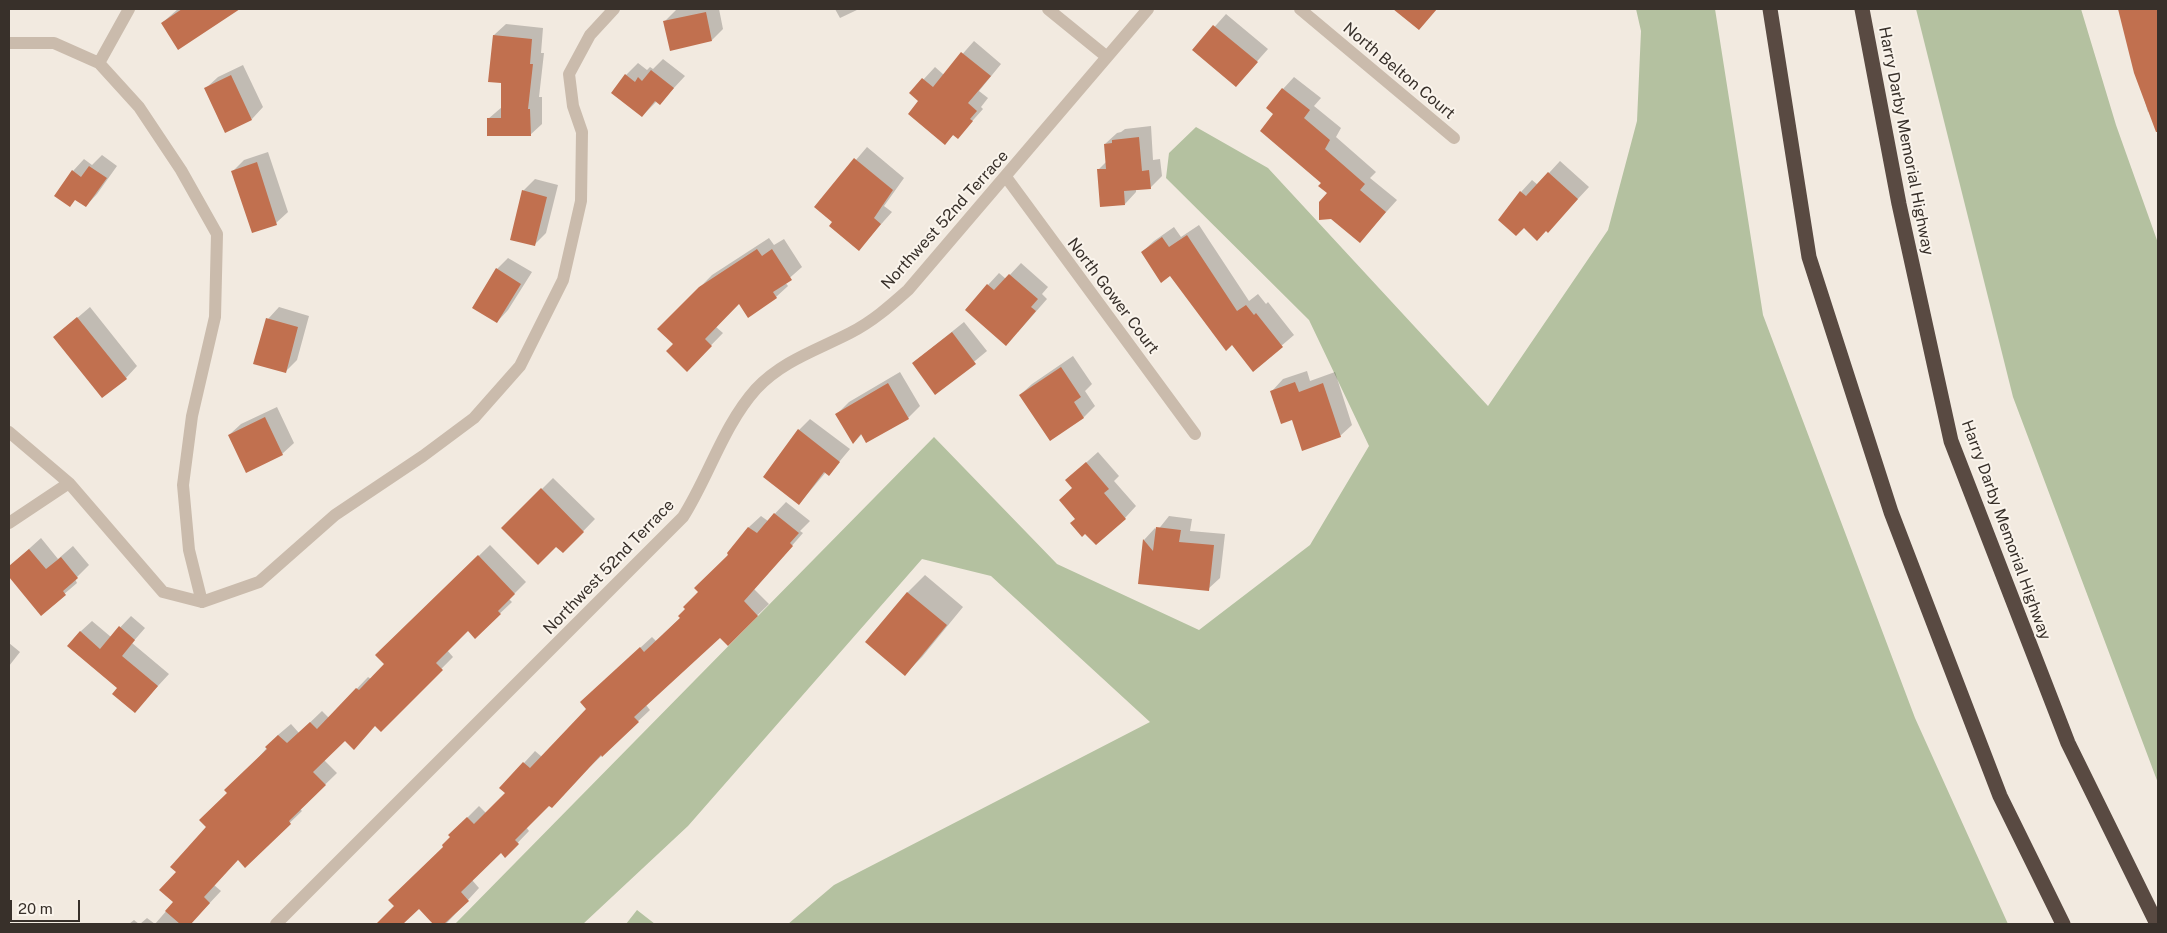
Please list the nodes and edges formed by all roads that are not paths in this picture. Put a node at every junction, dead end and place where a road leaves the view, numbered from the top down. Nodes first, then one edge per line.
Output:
1 (129, 9) edge
2 (614, 9) edge
3 (1048, 9) edge
4 (1148, 9) edge
5 (1300, 9) edge
6 (1770, 9) edge
7 (1862, 9) edge
8 (9, 43) edge
9 (1107, 57) junction
10 (100, 63) junction
11 (1454, 138) dead end
12 (1006, 177) junction
13 (9, 432) edge
14 (1195, 434) dead end
15 (69, 483) junction
16 (9, 523) edge
17 (202, 602) junction
18 (276, 924) edge
19 (2063, 924) edge
20 (2157, 924) edge

1 - 10 street
2 - 17 street
3 - 9 street
4 - 9 street, Northwest 52nd Terrace
5 - 11 street, North Belton Court
6 - 19 highway
7 - 20 highway, Harry Darby Memorial Highway
8 - 10 street
9 - 12 street, Northwest 52nd Terrace
10 - 17 street
12 - 14 street, North Gower Court
12 - 18 street, Northwest 52nd Terrace
13 - 15 street
15 - 16 street
15 - 17 street

